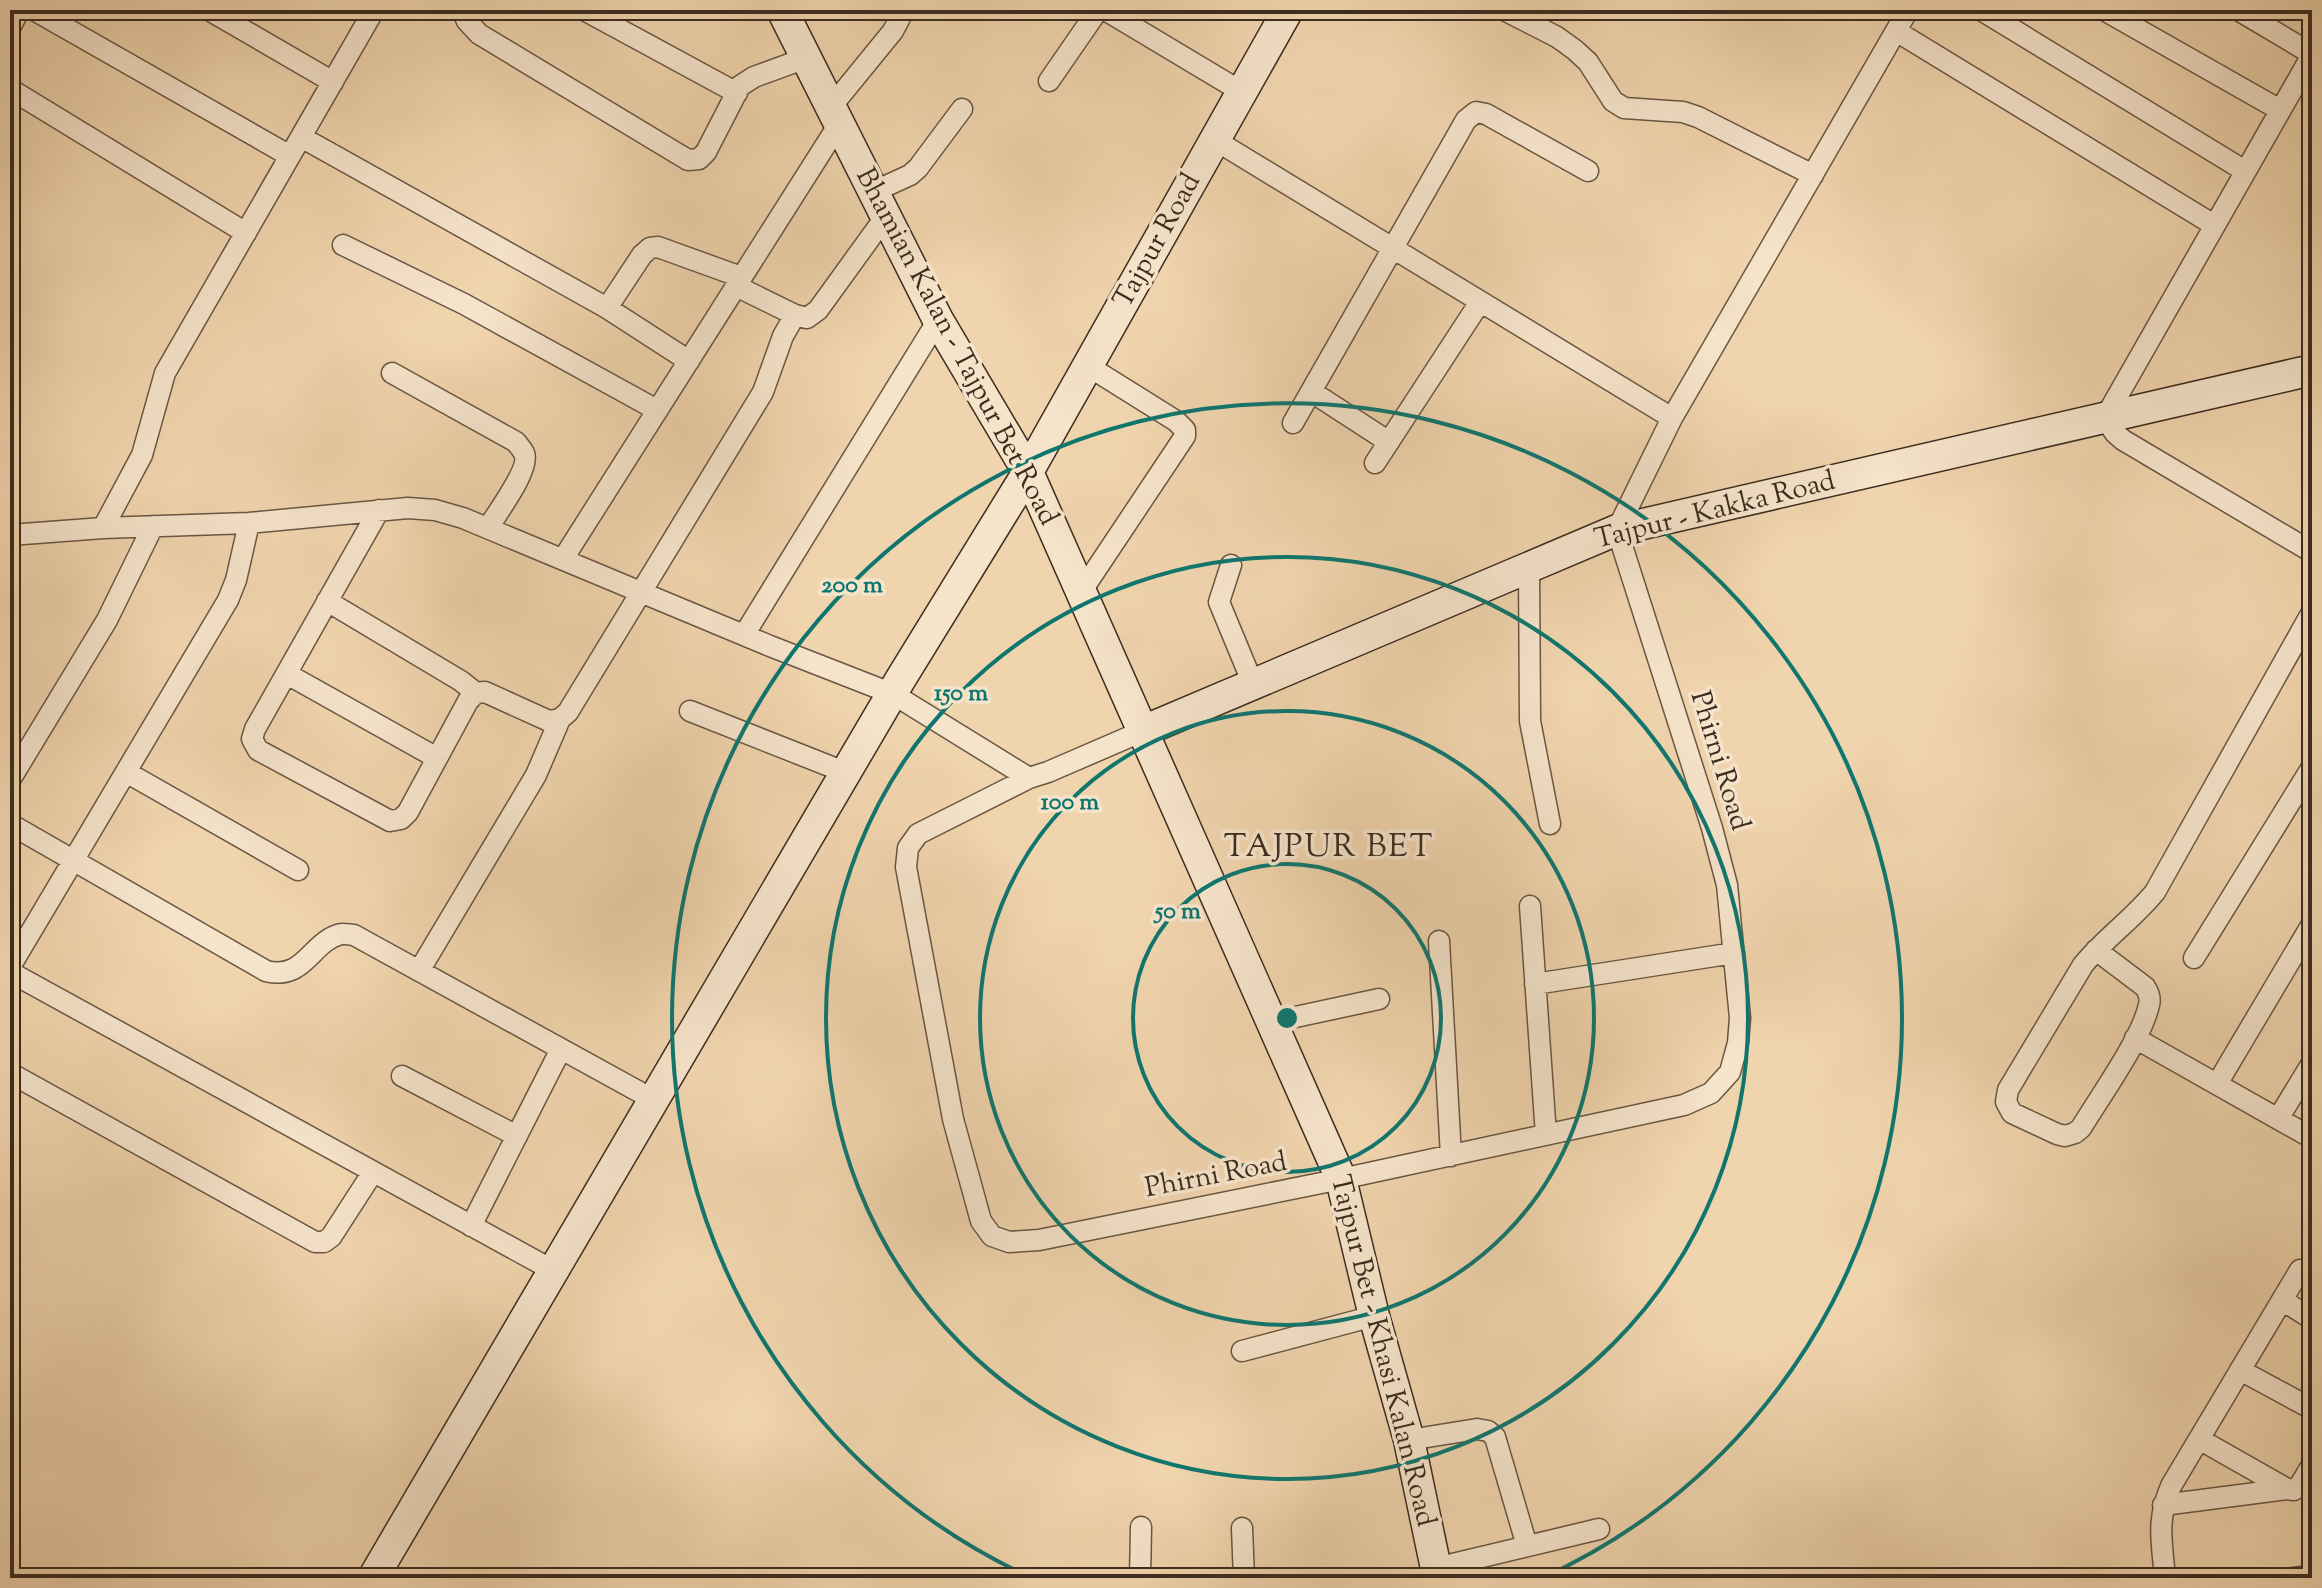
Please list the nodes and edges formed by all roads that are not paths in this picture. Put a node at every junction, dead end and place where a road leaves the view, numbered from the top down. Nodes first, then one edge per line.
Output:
1 (19, 10) edge
2 (34, 10) edge
3 (209, 10) edge
4 (374, 10) edge
5 (462, 10) edge
6 (584, 10) edge
7 (782, 10) edge
8 (904, 10) edge
9 (1098, 10) edge
10 (1105, 10) edge
11 (1288, 10) edge
12 (1504, 10) edge
13 (1908, 10) edge
14 (1981, 10) edge
15 (2104, 10) edge
16 (2238, 10) edge
17 (10, 28) edge
18 (1896, 31) junction
19 (2312, 54) edge
20 (806, 58) junction
21 (1049, 81) dead end
22 (333, 82) junction
23 (10, 89) edge
24 (1242, 92) junction
25 (737, 93) junction
26 (962, 109) dead end
27 (2280, 110) junction
28 (835, 115) junction
29 (301, 137) junction
30 (1215, 140) junction
31 (290, 156) junction
32 (1588, 171) dead end
33 (2245, 171) junction
34 (1813, 175) junction
35 (880, 204) junction
36 (2214, 225) junction
37 (246, 233) junction
38 (343, 245) dead end
39 (1394, 249) junction
40 (739, 282) junction
41 (1480, 302) junction
42 (607, 308) junction
43 (795, 315) junction
44 (938, 320) junction
45 (689, 361) junction
46 (1088, 366) junction
47 (2312, 370) edge
48 (392, 373) dead end
49 (1312, 392) junction
50 (657, 410) junction
51 (1672, 418) junction
52 (2105, 418) junction
53 (1293, 423) dead end
54 (1389, 442) junction
55 (1375, 463) dead end
56 (1028, 472) junction
57 (379, 510) junction
58 (249, 523) junction
59 (153, 526) junction
60 (103, 528) junction
61 (488, 528) junction
62 (1617, 530) junction
63 (10, 535) edge
64 (2312, 552) edge
65 (563, 559) junction
66 (1231, 565) dead end
67 (1529, 568) junction
68 (640, 592) junction
69 (1081, 592) junction
70 (327, 601) junction
71 (2312, 612) edge
72 (744, 635) junction
73 (287, 674) junction
74 (1253, 684) junction
75 (476, 693) junction
76 (893, 694) junction
77 (690, 711) dead end
78 (560, 719) junction
79 (1143, 731) junction
80 (437, 758) junction
81 (2312, 767) edge
82 (126, 772) junction
83 (847, 773) junction
84 (1029, 778) junction
85 (10, 780) edge
86 (10, 824) edge
87 (1550, 824) dead end
88 (73, 861) junction
89 (298, 870) dead end
90 (1530, 906) dead end
91 (2312, 924) edge
92 (1439, 941) dead end
93 (2096, 950) junction
94 (1734, 953) junction
95 (2194, 958) dead end
96 (10, 969) edge
97 (419, 971) junction
98 (1535, 984) junction
99 (1379, 999) dead end
100 (1272, 1022) junction
101 (2135, 1038) junction
102 (561, 1049) junction
103 (2312, 1063) edge
104 (10, 1073) edge
105 (402, 1076) dead end
106 (2217, 1084) junction
107 (654, 1100) junction
108 (2278, 1119) junction
109 (1546, 1135) junction
110 (517, 1136) junction
111 (2312, 1138) edge
112 (1451, 1156) junction
113 (373, 1172) junction
114 (1341, 1179) junction
115 (471, 1226) junction
116 (2300, 1270) dead end
117 (554, 1271) junction
118 (2282, 1300) junction
119 (1374, 1316) junction
120 (2312, 1319) edge
121 (1242, 1351) dead end
122 (2240, 1370) junction
123 (2312, 1409) edge
124 (2199, 1439) junction
125 (1409, 1440) junction
126 (2312, 1465) edge
127 (2287, 1489) junction
128 (2163, 1505) junction
129 (1141, 1527) dead end
130 (1242, 1528) dead end
131 (1599, 1529) dead end
132 (1527, 1546) junction
133 (1437, 1573) edge
134 (2312, 1576) edge
135 (373, 1578) edge
136 (1140, 1578) edge
137 (1244, 1578) edge
138 (2165, 1578) edge
139 (2293, 1578) edge

1 - 17 street
2 - 31 street
3 - 22 street
4 - 22 street
5 - 25 street
6 - 25 street
7 - 20 street, Bhamian Kalan - Tajpur Bet Road
8 - 28 street
9 - 21 street
10 - 24 street
11 - 24 street, Tajpur Road
12 - 34 street
13 - 18 street
14 - 33 street
15 - 27 street
16 - 19 street
18 - 34 street
18 - 36 street
19 - 27 street
20 - 25 street
20 - 28 street, Bhamian Kalan - Tajpur Bet Road
22 - 29 street
23 - 37 street
24 - 30 street, Tajpur Road
26 - 35 street
27 - 33 street
28 - 35 street, Bhamian Kalan - Tajpur Bet Road
28 - 40 street
29 - 31 street
29 - 42 street
30 - 39 street
30 - 46 street, Tajpur Road
31 - 37 street
32 - 39 street
33 - 36 street
34 - 51 street
35 - 43 street
35 - 44 street, Bhamian Kalan - Tajpur Bet Road
36 - 52 street
37 - 60 street
38 - 50 street
39 - 41 street
39 - 49 street
40 - 42 street
40 - 43 street
40 - 45 street
41 - 51 street
41 - 54 street
42 - 45 street
43 - 68 street
44 - 56 street, Bhamian Kalan - Tajpur Bet Road
44 - 72 street
45 - 50 street
46 - 56 street, Tajpur Road
46 - 69 street
47 - 52 street, Tajpur - Kakka Road
48 - 61 street
49 - 53 street
49 - 54 street
50 - 65 street
51 - 62 street
52 - 62 street, Tajpur - Kakka Road
52 - 64 street
54 - 55 street
56 - 69 street, Bhamian Kalan - Tajpur Bet Road
56 - 76 street, Tajpur Road
57 - 58 street
57 - 61 street
57 - 70 street
58 - 59 street
58 - 82 street
59 - 60 street
59 - 85 street
60 - 63 street
61 - 65 street
62 - 67 street, Tajpur - Kakka Road
62 - 94 street, Phirni Road
65 - 68 street
66 - 74 street
67 - 74 street, Tajpur - Kakka Road
67 - 87 street
68 - 72 street
68 - 78 street
69 - 79 street, Bhamian Kalan - Tajpur Bet Road
70 - 73 street
70 - 75 street
71 - 93 street
72 - 76 street
73 - 80 street
73 - 80 street
74 - 79 street, Tajpur - Kakka Road
75 - 78 street
75 - 80 street
76 - 83 street, Tajpur Road
76 - 84 street
77 - 83 street
78 - 97 street
79 - 84 street, Phirni Road
79 - 100 street, Tajpur Bet - Khasi Kalan Road
81 - 95 street
82 - 88 street
82 - 89 street
83 - 107 street, Tajpur Road
84 - 114 street, Phirni Road
86 - 88 street
88 - 96 street
88 - 97 street
90 - 98 street
91 - 106 street
92 - 112 street
93 - 101 street
93 - 101 street
94 - 98 street
94 - 109 street, Phirni Road
96 - 113 street
97 - 102 street
98 - 109 street
99 - 100 street
100 - 114 street, Tajpur Bet - Khasi Kalan Road
101 - 106 street
102 - 107 street
102 - 110 street
103 - 108 street
104 - 113 street
105 - 110 street
106 - 108 street
107 - 117 street, Tajpur Road
108 - 111 street
109 - 112 street, Phirni Road
110 - 115 street
112 - 114 street, Phirni Road
113 - 115 street
114 - 119 street, Tajpur Bet - Khasi Kalan Road
115 - 117 street
116 - 118 street
117 - 135 street, Tajpur Road
118 - 120 street
118 - 122 street
119 - 121 street
119 - 125 street, Tajpur Bet - Khasi Kalan Road
122 - 123 street
122 - 124 street
124 - 127 street
124 - 128 street
125 - 132 street
125 - 133 street, Tajpur Bet - Khasi Kalan Road
126 - 127 street
127 - 128 street
128 - 138 street
129 - 136 street
130 - 137 street
131 - 132 street
132 - 133 street
134 - 139 street

